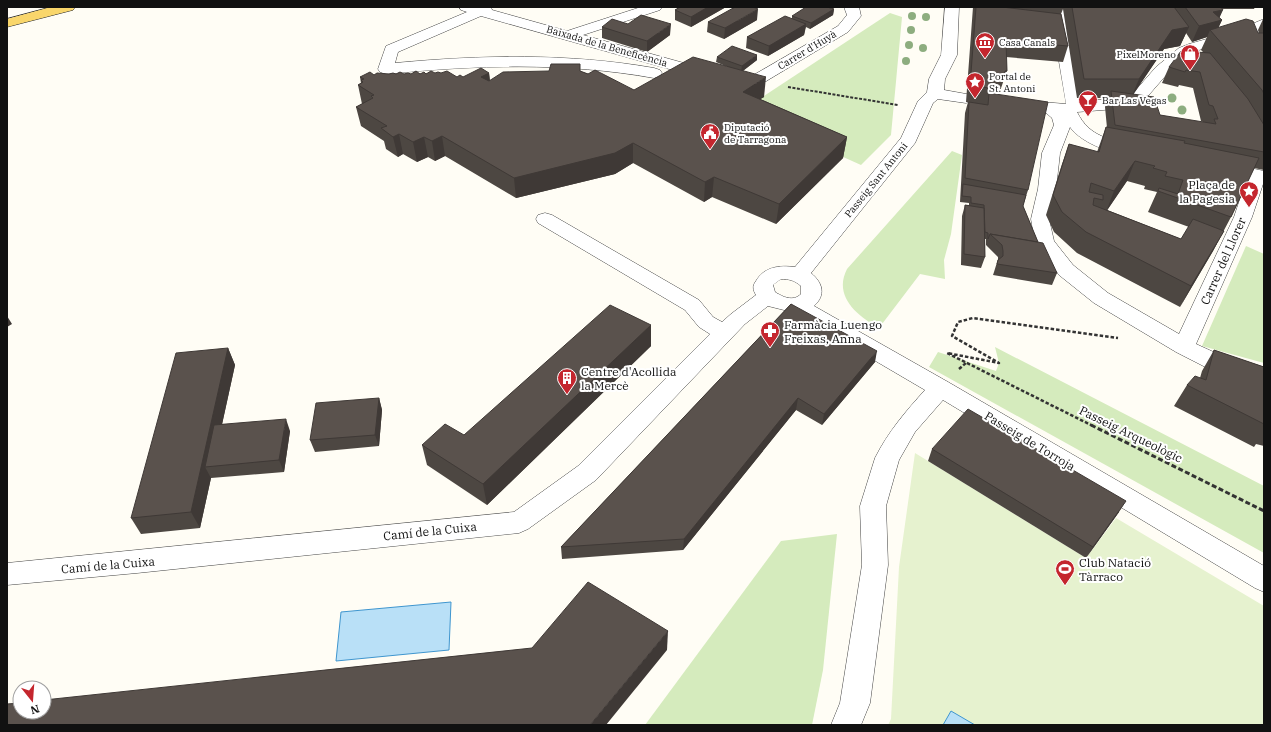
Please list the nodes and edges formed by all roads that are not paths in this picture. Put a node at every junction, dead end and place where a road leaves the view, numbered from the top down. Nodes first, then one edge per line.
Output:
1 (68, 7) edge
2 (654, 7) edge
3 (851, 7) edge
4 (952, 7) edge
5 (1057, 7) edge
6 (478, 8) edge
7 (7, 23) edge
8 (1264, 23) edge
9 (568, 35) junction
10 (667, 84) edge
11 (747, 86) joint
12 (935, 94) junction
13 (966, 98) dead end
14 (1029, 105) edge
15 (1064, 108) junction
16 (1148, 153) edge
17 (1202, 163) edge
18 (1260, 175) edge
19 (545, 219) dead end
20 (799, 275) junction
21 (767, 297) junction
22 (795, 305) junction
23 (724, 333) junction
24 (1184, 347) junction
25 (1264, 380) edge
26 (940, 388) junction
27 (7, 574) edge
28 (1264, 580) edge
29 (846, 725) edge

1 - 7 main road
2 - 9 street
3 - 11 street, Carrer d'Huyà
4 - 12 street, Passeig Sant Antoni
5 - 15 street
6 - 9 street, Baixada de la Beneficència
6 - 10 street
8 - 15 street
9 - 11 street, Baixada de la Beneficència
12 - 13 street
12 - 20 street, Passeig Sant Antoni
14 - 15 street
15 - 16 street
15 - 24 street
17 - 18 street
18 - 24 street, Carrer del Llorer
19 - 23 street
20 - 21 street
20 - 22 street
21 - 22 street
21 - 23 street, Camí de la Cuixa
22 - 26 street, Passeig de Torroja
23 - 27 street, Camí de la Cuixa
24 - 25 street
26 - 28 street, Passeig de Torroja
26 - 29 street

